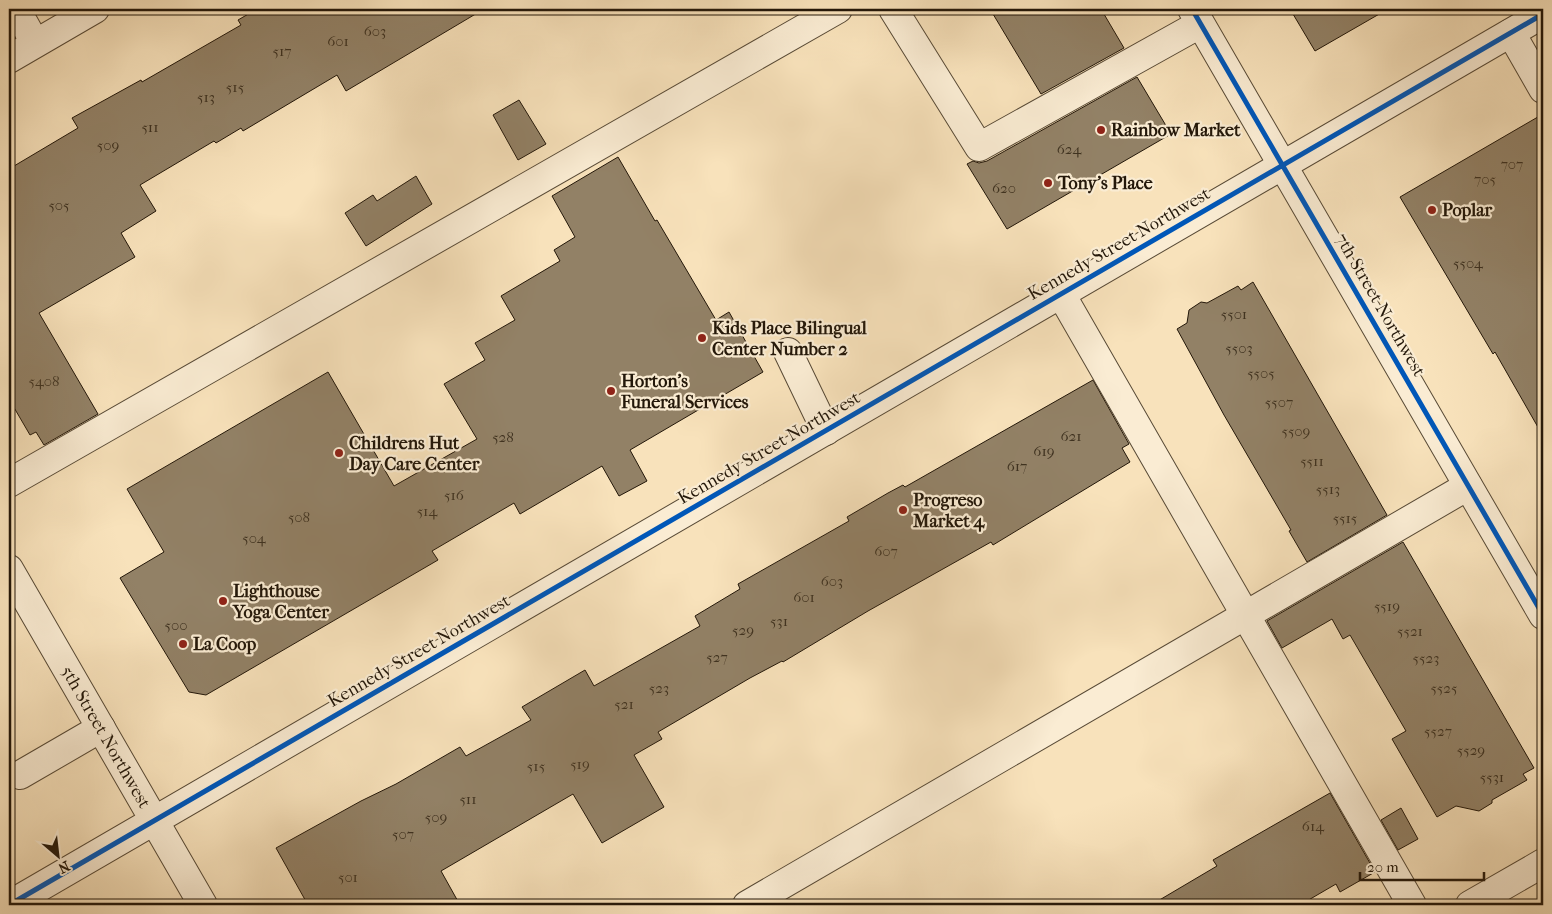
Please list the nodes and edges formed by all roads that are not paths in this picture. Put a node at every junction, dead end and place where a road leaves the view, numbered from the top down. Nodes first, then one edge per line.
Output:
1 (16, 9) edge
2 (95, 9) edge
3 (838, 9) edge
4 (893, 9) edge
5 (1543, 14) edge
6 (1196, 16) edge
7 (1510, 33) junction
8 (35, 44) junction
9 (9, 59) edge
10 (1543, 89) edge
11 (1282, 165) junction
12 (1061, 294) junction
13 (788, 352) dead end
14 (826, 431) junction
15 (9, 483) edge
16 (1468, 486) junction
17 (10, 574) edge
18 (1543, 615) edge
19 (1246, 616) junction
20 (101, 728) junction
21 (20, 775) dead end
22 (154, 820) junction
23 (1543, 863) edge
24 (9, 905) edge
25 (203, 905) edge
26 (747, 905) edge
27 (1412, 905) edge
28 (1470, 905) edge

1 - 8 street
2 - 8 street
3 - 15 street
4 - 6 street
5 - 7 street, Kennedy Street Northwest
6 - 11 street, 7th Street Northwest
7 - 10 street
7 - 11 street, Kennedy Street Northwest
8 - 9 street
11 - 12 street, Kennedy Street Northwest
11 - 16 street, 7th Street Northwest
12 - 14 street, Kennedy Street Northwest
12 - 19 street
13 - 14 street
14 - 22 street, Kennedy Street Northwest
16 - 18 street, 7th Street Northwest
16 - 19 street
17 - 20 street, 5th Street Northwest
19 - 26 street
19 - 27 street
20 - 21 street
20 - 22 street, 5th Street Northwest
22 - 24 street, Kennedy Street Northwest
22 - 25 street, 5th Street Northwest
23 - 28 street

